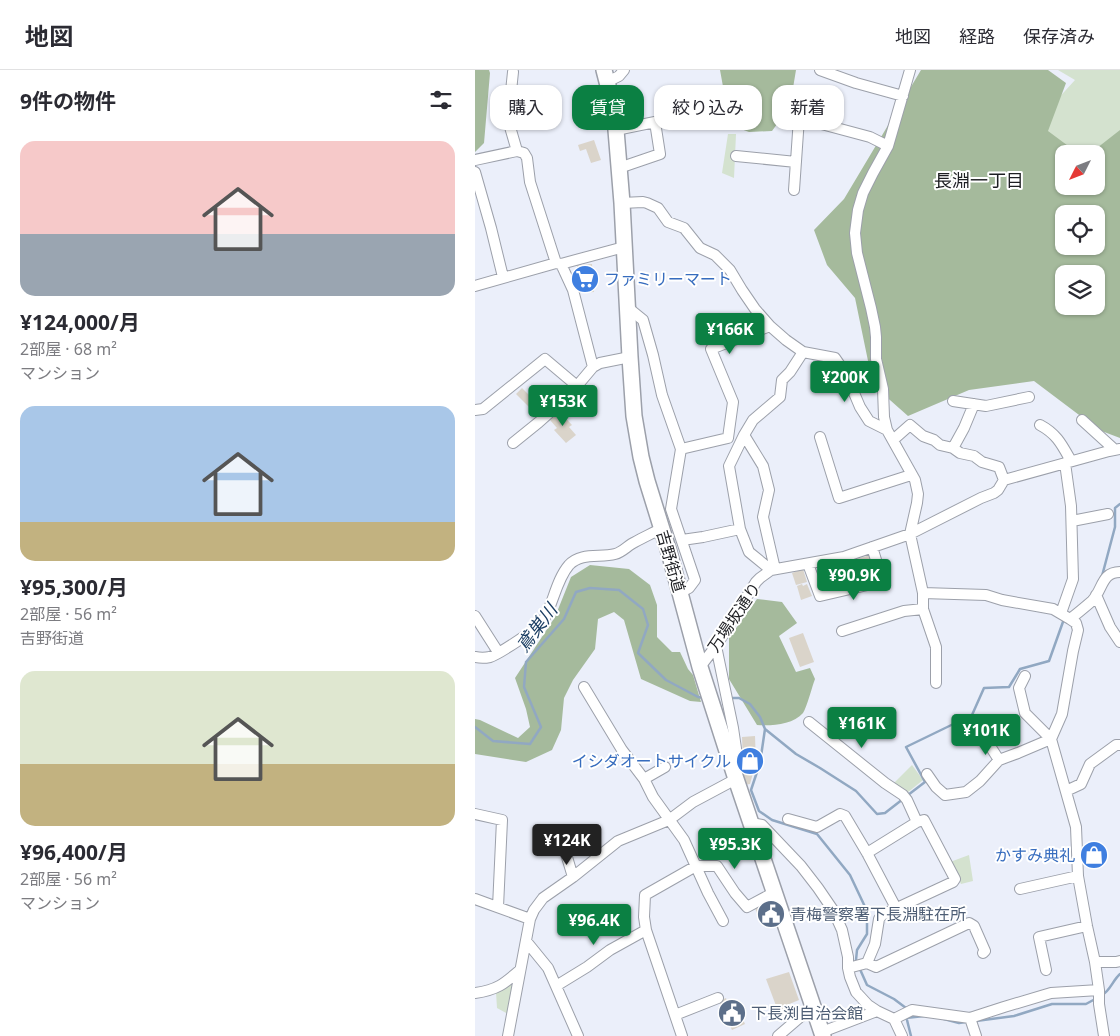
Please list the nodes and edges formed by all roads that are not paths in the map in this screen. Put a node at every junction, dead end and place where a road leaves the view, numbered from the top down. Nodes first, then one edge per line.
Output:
1 (624, 70) edge
2 (820, 70) edge
3 (910, 70) edge
4 (513, 72) dead end
5 (606, 76) edge
6 (903, 96) junction
7 (644, 124) edge
8 (616, 130) edge
9 (888, 146) junction
10 (517, 151) junction
11 (736, 156) dead end
12 (475, 160) edge
13 (796, 162) junction
14 (619, 168) junction
15 (475, 172) edge
16 (795, 190) dead end
17 (622, 203) junction
18 (624, 246) junction
19 (558, 264) junction
20 (503, 277) junction
21 (475, 286) edge
22 (627, 307) junction
23 (770, 326) junction
24 (803, 352) junction
25 (630, 357) junction
26 (593, 367) junction
27 (577, 386) junction
28 (1029, 397) dead end
29 (953, 401) dead end
30 (974, 404) junction
31 (475, 410) edge
32 (1082, 420) dead end
33 (1040, 425) dead end
34 (887, 430) junction
35 (744, 435) junction
36 (820, 437) dead end
37 (728, 438) junction
38 (893, 440) junction
39 (513, 443) dead end
40 (953, 448) junction
41 (681, 449) junction
42 (1117, 449) edge
43 (1068, 462) junction
44 (911, 475) junction
45 (1005, 480) junction
46 (1108, 514) dead end
47 (1072, 521) junction
48 (662, 528) junction
49 (740, 529) junction
50 (910, 534) junction
51 (682, 540) junction
52 (872, 547) junction
53 (808, 564) junction
54 (773, 570) junction
55 (1120, 572) edge
56 (681, 592) junction
57 (923, 593) junction
58 (1096, 595) junction
59 (923, 608) junction
60 (1064, 615) junction
61 (475, 616) edge
62 (842, 630) dead end
63 (1120, 642) edge
64 (715, 646) junction
65 (498, 652) junction
66 (475, 657) edge
67 (700, 667) junction
68 (1025, 676) dead end
69 (937, 683) dead end
70 (584, 687) dead end
71 (717, 701) junction
72 (809, 722) dead end
73 (981, 732) dead end
74 (1051, 739) junction
75 (1120, 744) edge
76 (999, 760) junction
77 (665, 767) dead end
78 (927, 774) dead end
79 (735, 777) junction
80 (644, 779) junction
81 (1066, 791) junction
82 (475, 814) edge
83 (788, 819) dead end
84 (669, 820) junction
85 (917, 822) junction
86 (751, 823) junction
87 (560, 834) dead end
88 (867, 853) junction
89 (696, 866) junction
90 (1078, 876) junction
91 (573, 877) junction
92 (1020, 889) dead end
93 (775, 892) junction
94 (475, 899) edge
95 (498, 907) junction
96 (897, 908) junction
97 (529, 919) junction
98 (723, 921) dead end
99 (1087, 926) junction
100 (646, 930) junction
101 (526, 941) junction
102 (983, 953) dead end
103 (1120, 961) edge
104 (1095, 962) junction
105 (865, 964) junction
106 (850, 967) junction
107 (520, 970) junction
108 (1046, 970) dead end
109 (556, 986) junction
110 (1099, 990) junction
111 (475, 993) edge
112 (718, 998) dead end
113 (813, 1006) junction
114 (877, 1011) junction
115 (675, 1015) junction
116 (897, 1018) junction
117 (972, 1025) edge
118 (823, 1034) edge
119 (508, 1036) edge
120 (579, 1036) edge
121 (682, 1036) edge
122 (778, 1036) edge
123 (902, 1036) edge
124 (1104, 1036) edge

1 - 5 street
2 - 6 street
3 - 6 street
4 - 10 street
6 - 9 street
7 - 14 street
8 - 14 highway, 吉野街道
9 - 13 street
9 - 34 street
10 - 12 street
10 - 19 street
11 - 13 street
13 - 16 street
14 - 17 highway, 吉野街道
15 - 20 street
17 - 18 highway, 吉野街道
17 - 23 street
18 - 19 street
18 - 22 highway, 吉野街道
19 - 20 street
19 - 26 street
20 - 21 street
22 - 25 highway, 吉野街道
22 - 41 street
23 - 24 street
23 - 37 street
24 - 34 street
24 - 35 street
25 - 26 street
25 - 48 highway, 吉野街道
26 - 27 street
27 - 31 street
27 - 39 street
28 - 30 street
29 - 30 street
30 - 40 street
32 - 42 street
33 - 43 street
34 - 38 street
35 - 37 street
35 - 49 street
35 - 54 street
36 - 44 street
37 - 41 street
38 - 40 street
38 - 44 street
40 - 45 street
41 - 51 street
42 - 43 street
43 - 45 street
43 - 47 street
44 - 50 street
45 - 50 street
46 - 47 street
47 - 60 street
48 - 56 highway, 吉野街道
48 - 65 street
49 - 51 street
49 - 54 street
50 - 52 street
50 - 57 street
51 - 56 street
52 - 53 street
52 - 53 street
53 - 54 street
54 - 64 street, 万場坂通り
55 - 58 street
56 - 67 highway, 吉野街道
57 - 59 street
57 - 60 street
58 - 60 street
58 - 63 street
59 - 62 street
59 - 69 street
60 - 74 street
61 - 65 street
64 - 67 street, 万場坂通り
64 - 71 street
65 - 66 street
67 - 71 highway, 吉野街道
68 - 74 street
70 - 80 street
71 - 79 highway, 吉野街道
72 - 85 street
73 - 76 street
74 - 76 street
74 - 81 street
75 - 81 street
76 - 78 street
77 - 80 street
79 - 84 street
79 - 86 highway, 吉野街道
80 - 84 street
81 - 90 street
82 - 95 street
83 - 88 street
84 - 89 street
84 - 91 street
85 - 88 street
85 - 96 street
86 - 93 highway, 吉野街道
86 - 106 street
87 - 91 street
88 - 96 street
89 - 93 street
89 - 98 street
89 - 100 street
90 - 92 street
90 - 99 street
91 - 97 street
93 - 113 highway, 吉野街道
94 - 95 street
95 - 97 street
96 - 105 street
97 - 101 street
99 - 104 street
99 - 108 street
100 - 109 street
100 - 115 street
101 - 107 street
101 - 109 street
102 - 105 street
103 - 104 street
104 - 110 street
105 - 106 street
106 - 114 street
107 - 111 street
107 - 119 street
109 - 120 street
110 - 117 street
110 - 124 street
112 - 115 street
113 - 118 highway, 吉野街道
113 - 122 street
114 - 116 street
114 - 118 street
115 - 121 street
116 - 117 street
116 - 123 street

